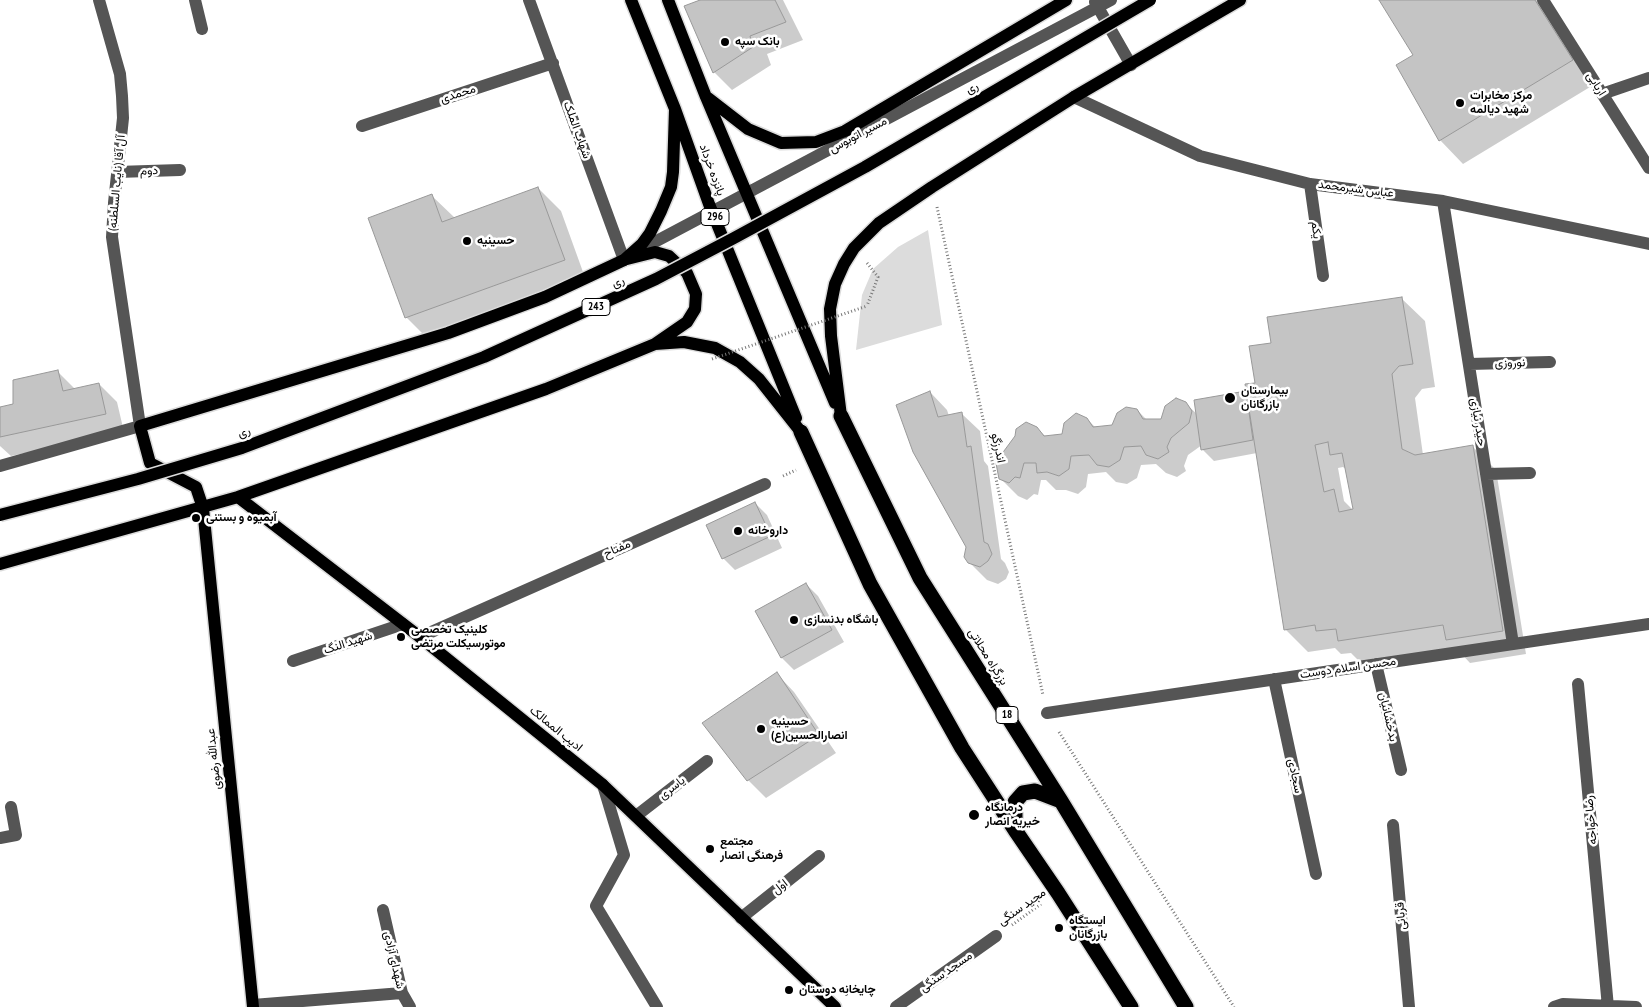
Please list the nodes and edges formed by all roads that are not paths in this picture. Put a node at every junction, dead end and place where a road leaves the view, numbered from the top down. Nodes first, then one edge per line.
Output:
1 (99, 0) edge
2 (195, 0) edge
3 (529, 0) edge
4 (631, 0) edge
5 (668, 0) edge
6 (1066, 0) edge
7 (1111, 0) edge
8 (1150, 0) edge
9 (1240, 0) edge
10 (1543, 0) edge
11 (1096, 4) edge
12 (202, 29) dead end
13 (553, 63) junction
14 (1131, 65) junction
15 (1649, 78) edge
16 (1602, 94) junction
17 (706, 97) junction
18 (1074, 97) junction
19 (675, 109) junction
20 (362, 126) dead end
21 (1649, 168) edge
22 (180, 170) dead end
23 (117, 172) junction
24 (1310, 184) junction
25 (1443, 201) junction
26 (1649, 244) edge
27 (624, 260) junction
28 (604, 269) junction
29 (1322, 276) dead end
30 (656, 344) junction
31 (1550, 362) dead end
32 (1469, 364) junction
33 (841, 416) junction
34 (140, 426) junction
35 (801, 432) junction
36 (0, 464) edge
37 (1530, 473) dead end
38 (1486, 474) junction
39 (765, 484) road end
40 (238, 498) junction
41 (203, 508) junction
42 (0, 515) edge
43 (0, 564) edge
44 (404, 624) junction
45 (1649, 624) edge
46 (420, 637) junction
47 (1513, 644) junction
48 (293, 661) dead end
49 (1376, 664) junction
50 (1274, 679) junction
51 (1578, 684) dead end
52 (1047, 712) road end
53 (707, 761) dead end
54 (1400, 770) dead end
55 (603, 786) junction
56 (1061, 801) junction
57 (11, 807) dead end
58 (636, 816) junction
59 (1393, 826) dead end
60 (1015, 830) junction
61 (0, 838) edge
62 (819, 856) dead end
63 (1316, 874) dead end
64 (383, 910) dead end
65 (741, 918) junction
66 (996, 936) road end
67 (402, 993) junction
68 (302, 1004) edge
69 (253, 1006) edge
70 (1608, 1006) edge
71 (410, 1007) edge
72 (657, 1007) edge
73 (835, 1007) edge
74 (896, 1007) edge
75 (1130, 1007) edge
76 (1186, 1007) edge
77 (1409, 1007) edge
78 (1554, 1007) edge
79 (1636, 1007) edge

1 - 23 street, آل آقا (نایب السلطنه)
2 - 12 street
3 - 13 street, شهاب الملک
4 - 19 main road, پانزده خرداد / 296
5 - 17 main road, پانزده خرداد
6 - 17 main road
7 - 11 street, مسیر اتوبوس
8 - 42 main road, ری / 243, bridge
9 - 14 main road
10 - 16 street, اربابی
11 - 14 street
11 - 28 street, مسیر اتوبوس
13 - 20 street, محمدی
13 - 27 street, شهاب الملک
14 - 18 main road
15 - 16 street
16 - 21 street, اربابی
17 - 33 main road, پانزده خرداد
18 - 24 street, عباس شیرمحمد
18 - 33 main road
19 - 27 main road
19 - 35 main road, پانزده خرداد / 296
22 - 23 street, دوم
23 - 34 street, آل آقا (نایب السلطنه)
24 - 25 street, عباس شیرمحمد
24 - 29 street, یکم
25 - 26 street, عباس شیرمحمد
25 - 32 street, حیدر نیازی
27 - 28 main road
27 - 30 main road
28 - 34 main road
30 - 35 main road
30 - 40 main road
31 - 32 street, نوروزی
32 - 38 street, حیدر نیازی
33 - 56 highway, بزرگراه محلاتی / 18
34 - 36 street
34 - 41 main road, عبدالله رضوی
35 - 60 highway
37 - 38 street
38 - 47 street, حیدر نیازی
39 - 46 street, مفتاح
40 - 41 main road
40 - 44 main road, ادیب الممالک
41 - 43 main road
41 - 69 main road, عبدالله رضوی
44 - 46 main road, ادیب الممالک
44 - 48 street, شهید النگ
45 - 47 street, محسن اسلام دوست
46 - 55 main road, ادیب الممالک
47 - 49 street, محسن اسلام دوست
49 - 50 street, محسن اسلام دوست
49 - 54 street, بدخشانیان
50 - 52 street, محسن اسلام دوست
50 - 63 street, سجادی
51 - 70 street, رضا خواجه
53 - 58 street, یاسری
55 - 58 main road, ادیب الممالک
55 - 72 street
56 - 60 highway
56 - 76 highway, بزرگراه محلاتی / 18
57 - 61 street
58 - 65 main road, ادیب الممالک
59 - 77 street, قربانی
60 - 75 highway
62 - 65 street, اول
64 - 67 street, شهدای آزادی
65 - 73 main road, ادیب الممالک
66 - 74 street, مسجد سنگی
67 - 68 street
67 - 71 street, شهدای آزادی
68 - 69 street
70 - 78 street
70 - 79 street

